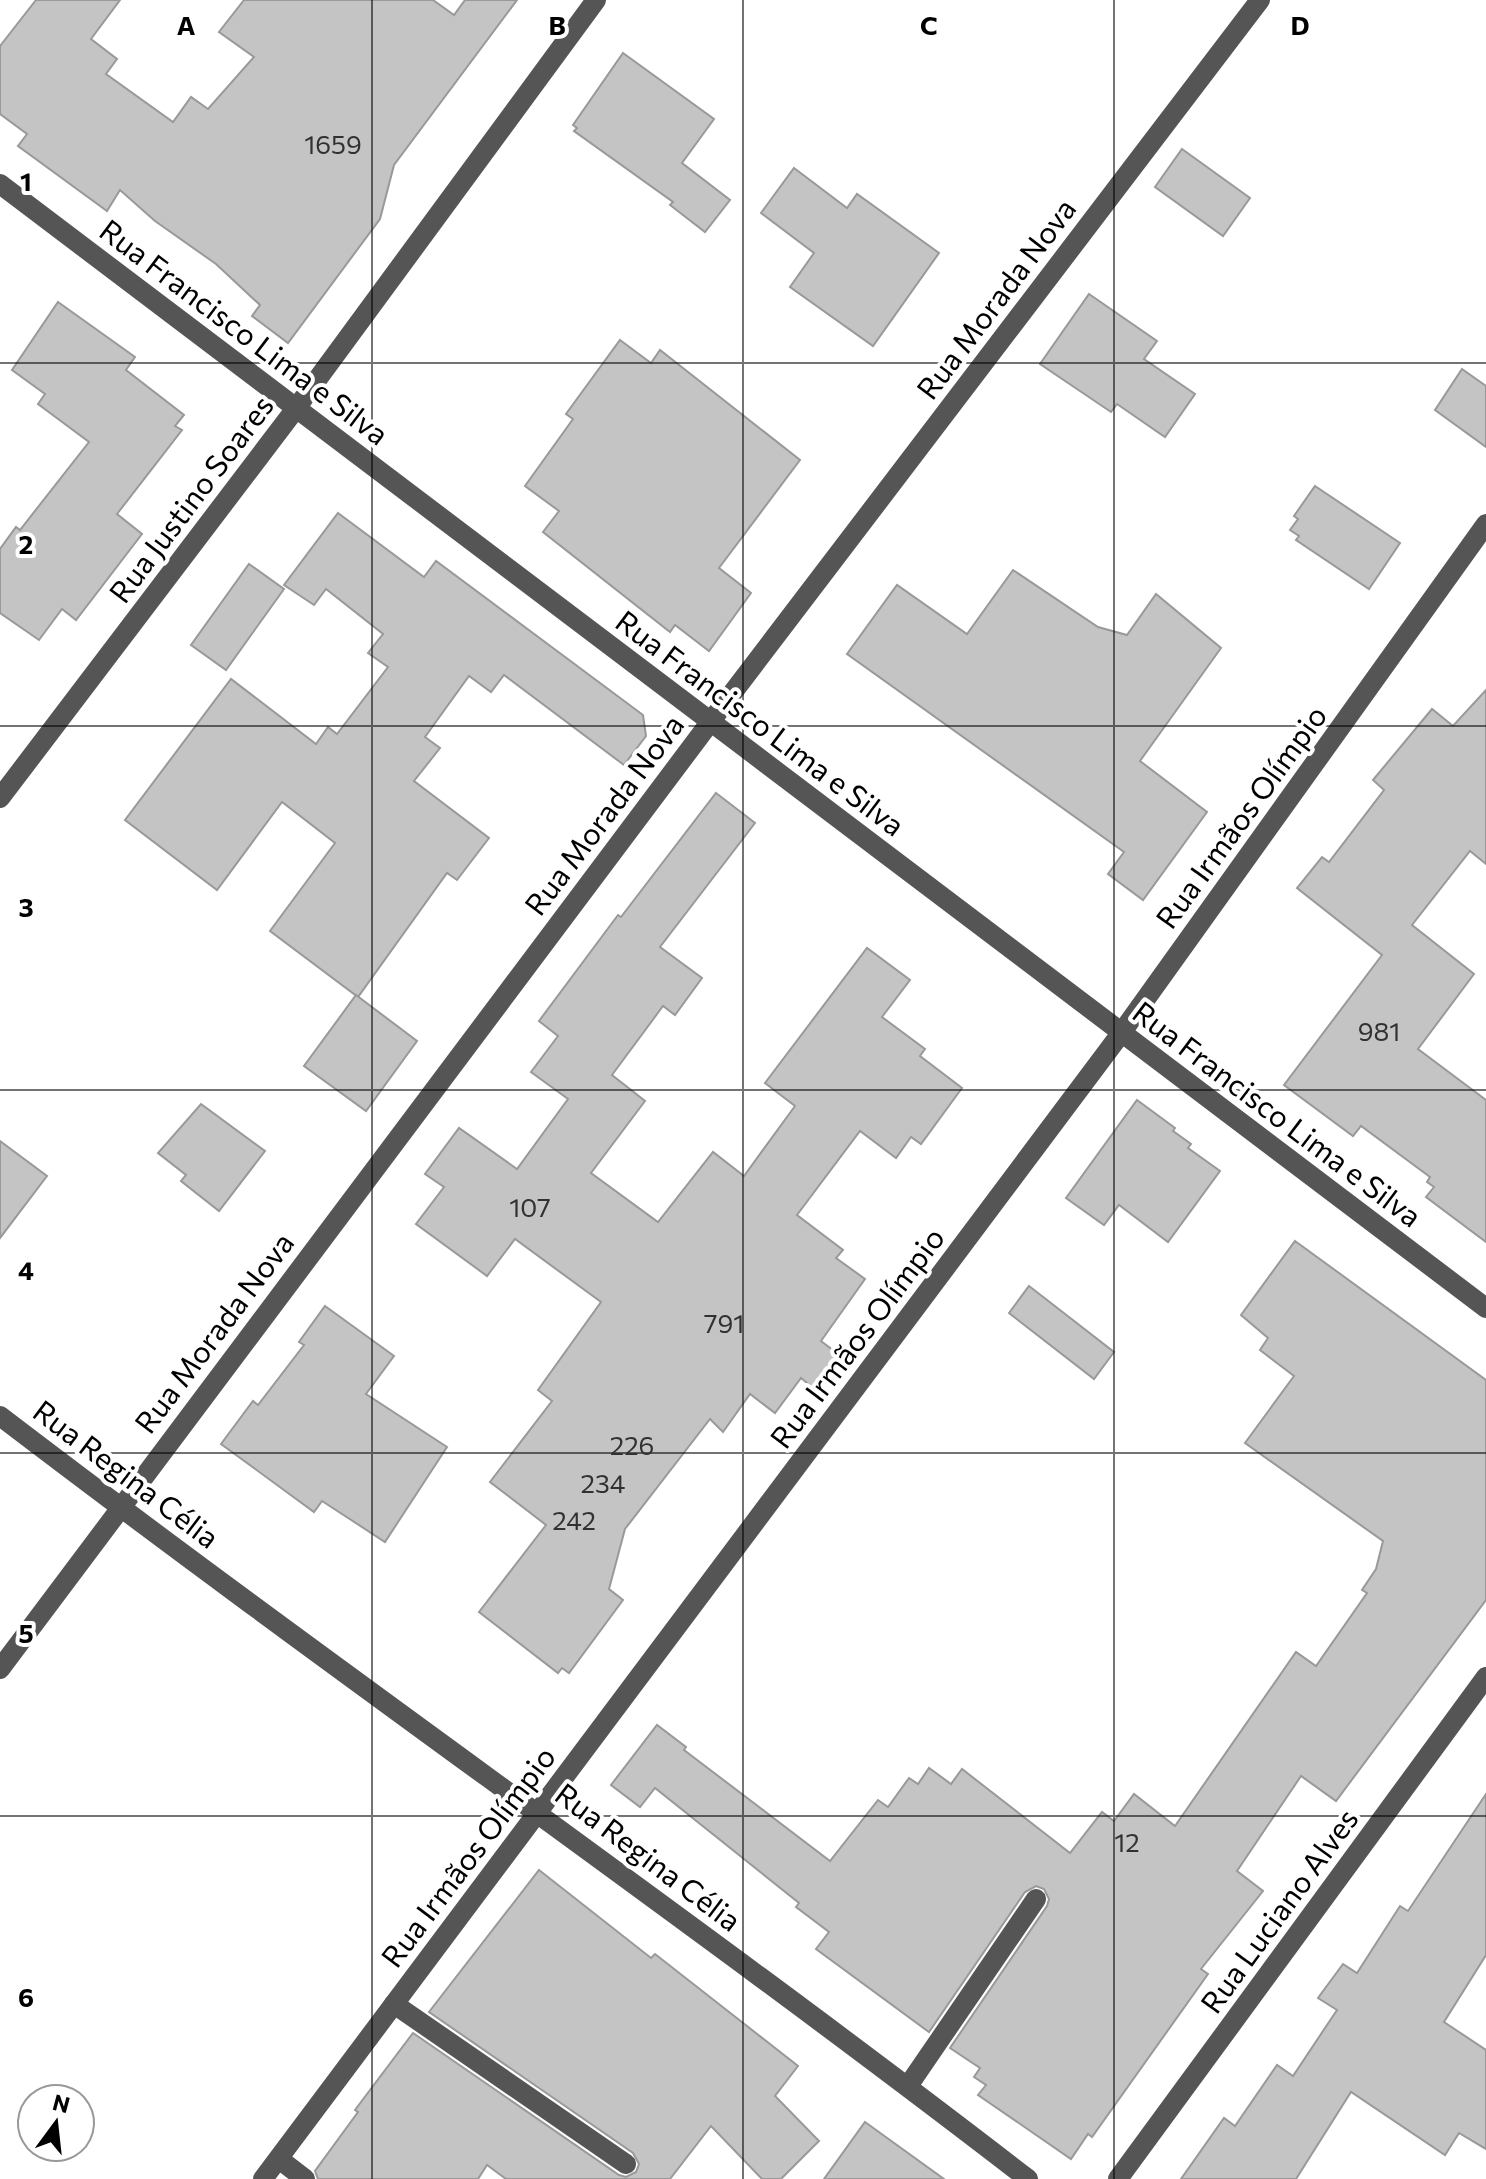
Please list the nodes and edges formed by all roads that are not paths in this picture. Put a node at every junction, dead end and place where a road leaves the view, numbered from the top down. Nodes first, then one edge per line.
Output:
1 (596, 0) edge
2 (1260, 0) edge
3 (0, 184) edge
4 (297, 407) junction
5 (1486, 524) edge
6 (711, 721) junction
7 (0, 798) edge
8 (1122, 1032) junction
9 (1486, 1308) edge
10 (0, 1416) edge
11 (119, 1507) junction
12 (0, 1669) edge
13 (1486, 1677) edge
14 (538, 1811) junction
15 (1036, 1899) dead end
16 (394, 2004) junction
17 (908, 2086) junction
18 (279, 2159) junction
19 (626, 2164) dead end
20 (263, 2179) edge
21 (305, 2179) edge
22 (1028, 2179) edge
23 (1118, 2179) edge

1 - 4 street, Rua Justino Soares
2 - 6 street, Rua Morada Nova
3 - 4 street, Rua Francisco Lima e Silva
4 - 6 street, Rua Francisco Lima e Silva
4 - 7 street, Rua Justino Soares
5 - 8 street, Rua Irmãos Olímpio
6 - 8 street, Rua Francisco Lima e Silva
6 - 11 street, Rua Morada Nova
8 - 9 street, Rua Francisco Lima e Silva
8 - 14 street, Rua Irmãos Olímpio
10 - 11 street, Rua Regina Célia
11 - 12 street, Rua Morada Nova
11 - 14 street, Rua Regina Célia
13 - 23 street, Rua Luciano Alves
14 - 16 street, Rua Irmãos Olímpio
14 - 17 street, Rua Regina Célia
15 - 17 street
16 - 18 street, Rua Irmãos Olímpio
16 - 19 street
17 - 22 street, Rua Regina Célia
18 - 20 street, Rua Irmãos Olímpio
18 - 21 street

